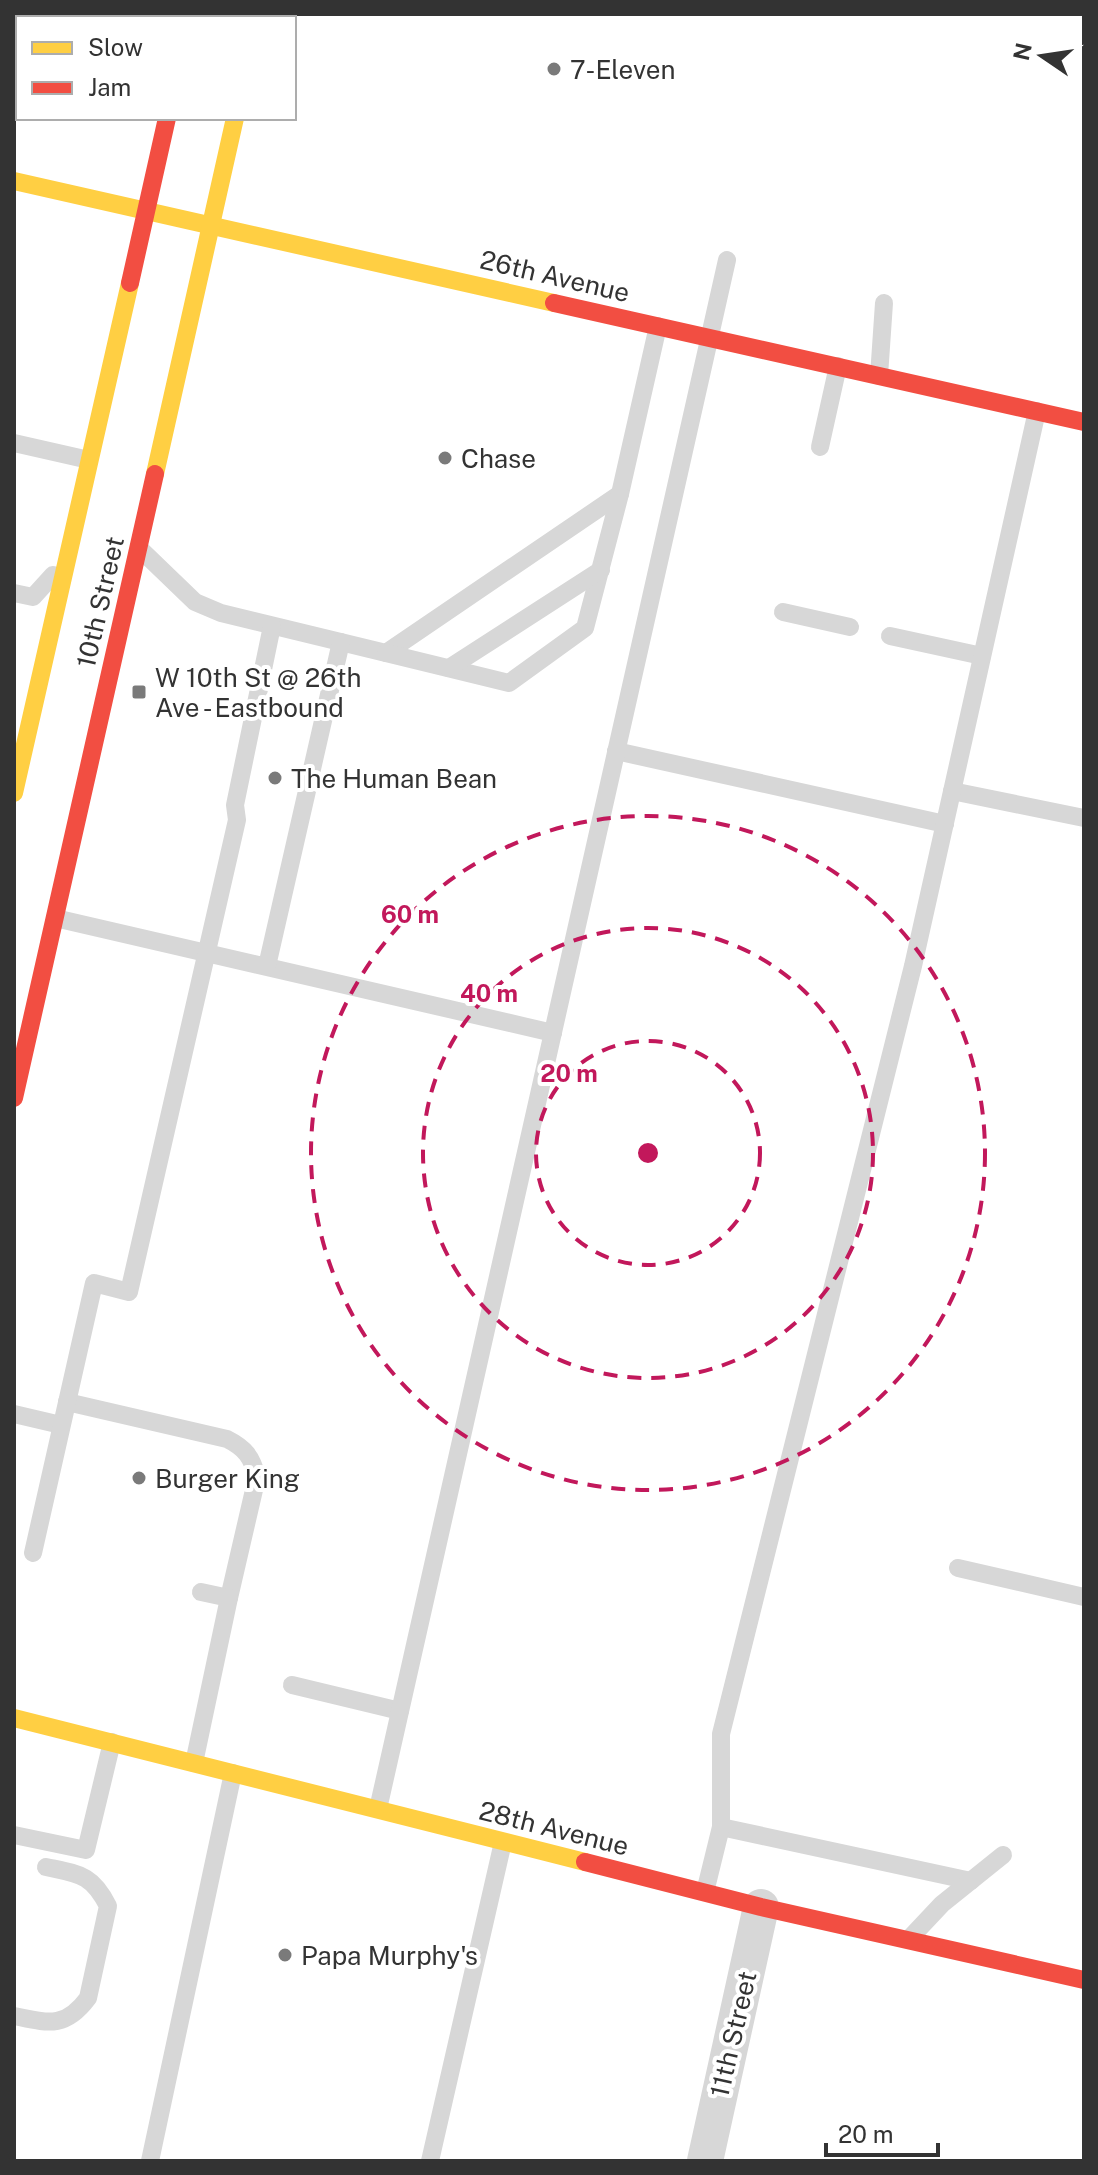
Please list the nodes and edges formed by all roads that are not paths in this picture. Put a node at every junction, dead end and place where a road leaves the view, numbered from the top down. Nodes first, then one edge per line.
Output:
1 (167, 120) edge
2 (235, 120) edge
3 (14, 181) edge
4 (147, 211) junction
5 (212, 226) junction
6 (727, 260) dead end
7 (884, 303) dead end
8 (658, 326) junction
9 (710, 338) junction
10 (838, 366) junction
11 (879, 376) junction
12 (1037, 411) junction
13 (1084, 422) edge
14 (14, 443) edge
15 (820, 447) dead end
16 (89, 460) junction
17 (620, 494) junction
18 (140, 549) junction
19 (66, 561) junction
20 (601, 570) junction
21 (14, 593) edge
22 (783, 612) dead end
23 (272, 626) junction
24 (850, 627) dead end
25 (890, 636) dead end
26 (341, 642) junction
27 (386, 653) junction
28 (982, 656) junction
29 (449, 668) junction
30 (616, 751) junction
31 (15, 783) edge
32 (952, 791) junction
33 (1084, 818) edge
34 (945, 824) junction
35 (55, 918) junction
36 (205, 952) junction
37 (267, 966) junction
38 (553, 1033) junction
39 (14, 1098) edge
40 (67, 1402) junction
41 (14, 1414) edge
42 (61, 1425) junction
43 (33, 1553) dead end
44 (958, 1568) dead end
45 (201, 1592) dead end
46 (1084, 1597) edge
47 (229, 1598) junction
48 (292, 1685) dead end
49 (400, 1711) junction
50 (14, 1718) edge
51 (112, 1742) junction
52 (194, 1763) junction
53 (233, 1773) junction
54 (378, 1809) junction
55 (721, 1827) junction
56 (14, 1835) edge
57 (503, 1842) junction
58 (1003, 1855) dead end
59 (46, 1867) dead end
60 (971, 1881) junction
61 (705, 1892) junction
62 (761, 1907) junction
63 (909, 1940) junction
64 (1084, 1980) edge
65 (14, 2016) edge
66 (150, 2161) edge
67 (430, 2161) edge
68 (705, 2161) edge

1 - 4 street, 10th Street
2 - 5 street, 10th Street
3 - 4 street, 26th Avenue
4 - 5 street, 26th Avenue
4 - 16 street, 10th Street
5 - 8 street, 26th Avenue
5 - 18 street, 10th Street
6 - 9 lane
7 - 11 lane
8 - 9 street, 26th Avenue
8 - 17 lane
9 - 10 street, 26th Avenue
9 - 30 lane
10 - 11 street, 26th Avenue
10 - 15 lane
11 - 12 street, 26th Avenue
12 - 13 street, 26th Avenue
12 - 28 lane
14 - 16 lane
16 - 19 street, 10th Street
17 - 20 lane
17 - 27 lane
18 - 23 lane
18 - 35 street, 10th Street
19 - 21 lane
19 - 31 street, 10th Street
20 - 29 lane
20 - 29 lane
22 - 24 lane
23 - 26 lane
23 - 36 lane
25 - 28 lane
26 - 27 lane
26 - 37 lane
27 - 29 lane
28 - 32 lane
30 - 34 lane
30 - 38 lane
32 - 33 lane
32 - 34 lane
34 - 55 lane
35 - 36 lane
35 - 39 street, 10th Street
36 - 37 lane
36 - 40 lane
37 - 38 lane
38 - 49 lane
40 - 42 lane
40 - 47 lane
41 - 42 lane
42 - 43 lane
44 - 46 lane
45 - 47 lane
47 - 52 lane
48 - 49 lane
49 - 54 lane
50 - 51 street, 28th Avenue
51 - 52 street, 28th Avenue
51 - 56 lane
52 - 53 street, 28th Avenue
53 - 54 street, 28th Avenue
53 - 66 lane
54 - 57 street, 28th Avenue
55 - 60 lane
55 - 61 lane
57 - 61 street, 28th Avenue
57 - 67 lane
58 - 60 lane
59 - 65 lane
60 - 63 lane
61 - 62 street, 28th Avenue
62 - 63 street, 28th Avenue
62 - 68 street, 11th Street
63 - 64 street, 28th Avenue

